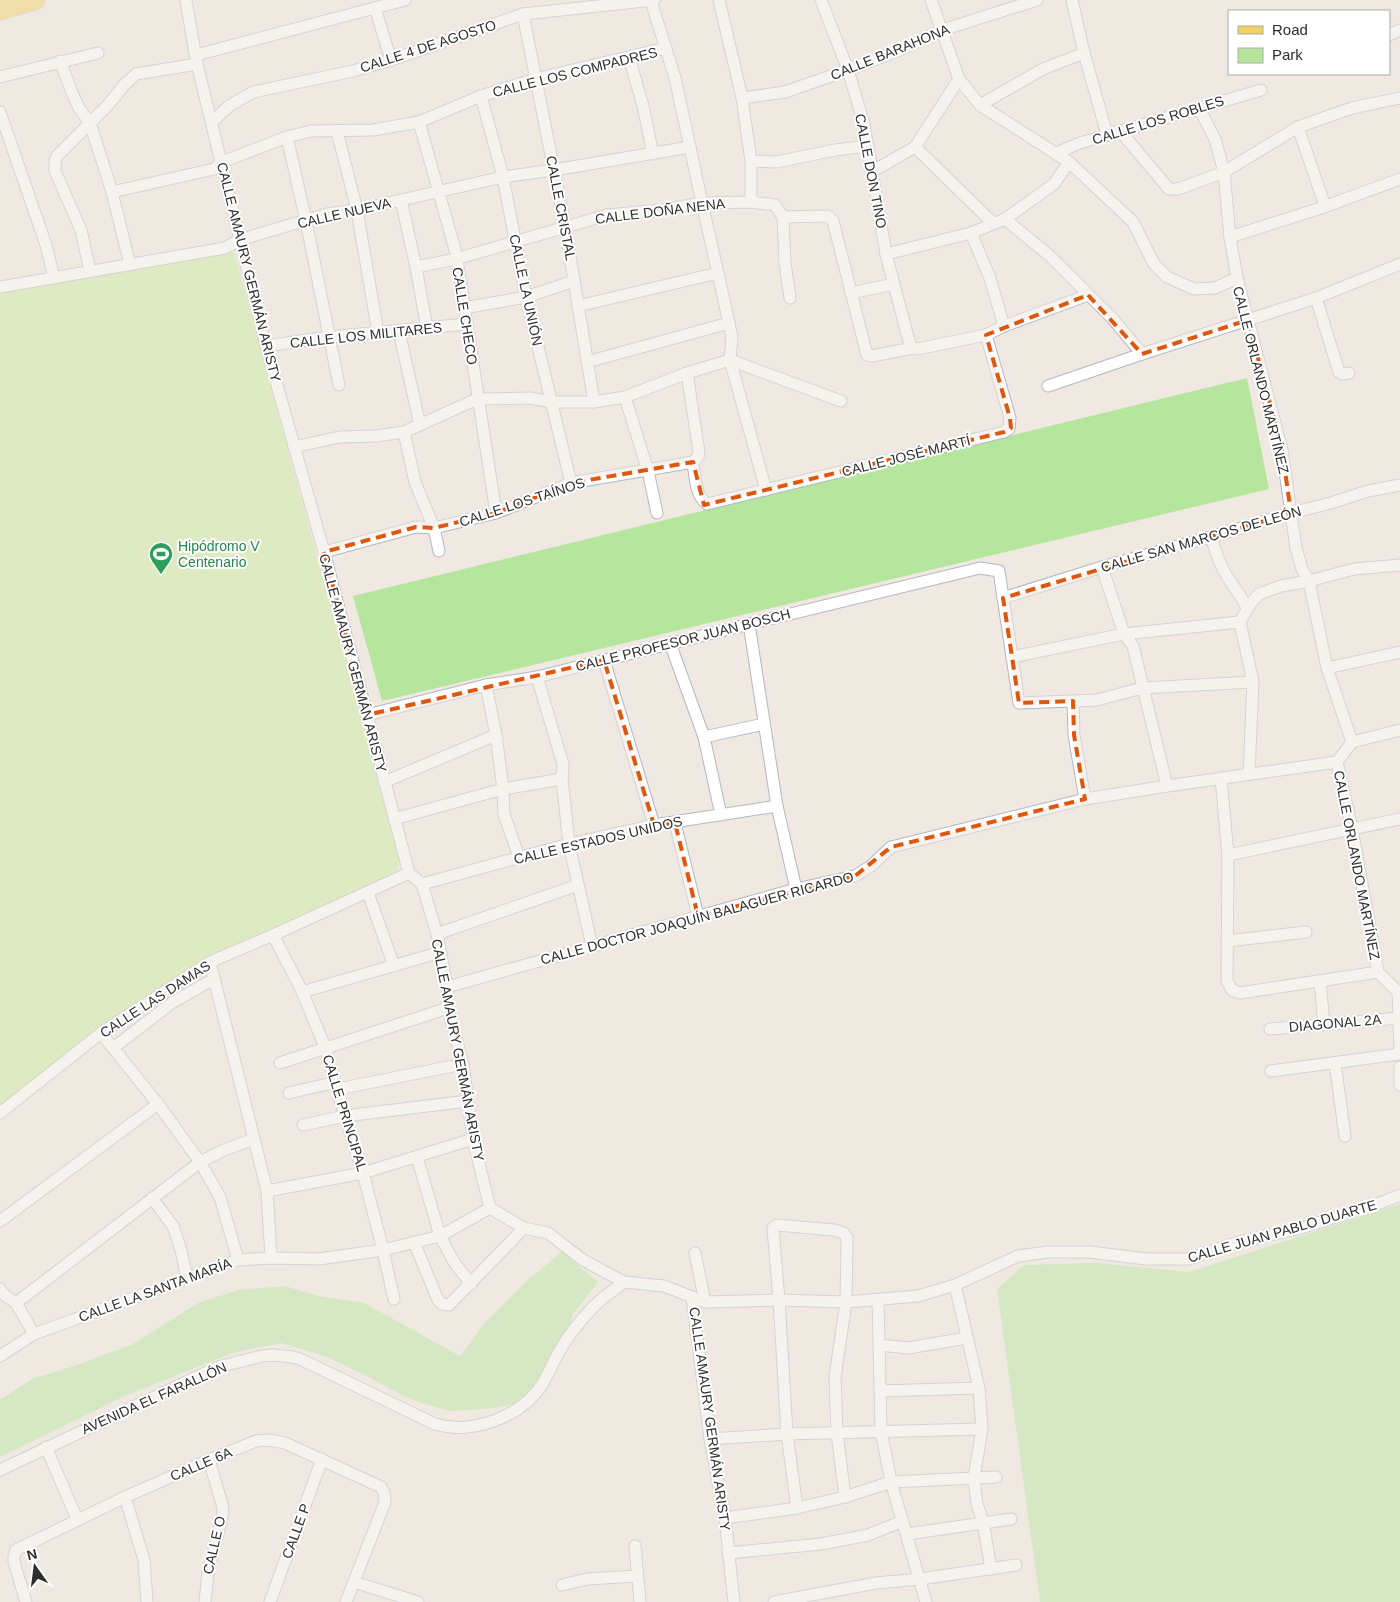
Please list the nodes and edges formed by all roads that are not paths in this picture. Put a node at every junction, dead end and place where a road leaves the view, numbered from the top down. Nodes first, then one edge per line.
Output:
1 (35, 0) edge
2 (405, 0) edge
3 (653, 0) edge
4 (719, 0) edge
5 (821, 0) edge
6 (930, 0) edge
7 (1037, 0) edge
8 (1072, 0) edge
9 (186, 1) edge
10 (624, 2) edge
11 (1012, 4) edge
12 (374, 8) junction
13 (0, 10) edge
14 (523, 14) junction
15 (942, 30) junction
16 (666, 48) junction
17 (98, 53) dead end
18 (1084, 53) junction
19 (629, 57) junction
20 (196, 59) junction
21 (391, 60) junction
22 (60, 61) junction
23 (848, 70) junction
24 (0, 77) edge
25 (536, 79) junction
26 (959, 79) junction
27 (1261, 90) dead end
28 (480, 96) junction
29 (742, 98) junction
30 (1400, 98) edge
31 (980, 105) junction
32 (1194, 109) junction
33 (0, 112) edge
34 (90, 122) junction
35 (212, 122) junction
36 (418, 122) junction
37 (1298, 127) junction
38 (337, 131) junction
39 (1121, 132) junction
40 (1109, 135) junction
41 (287, 137) junction
42 (868, 146) junction
43 (915, 146) junction
44 (690, 148) junction
45 (1056, 153) junction
46 (653, 154) junction
47 (222, 162) junction
48 (750, 162) junction
49 (1070, 162) junction
50 (554, 170) junction
51 (873, 171) junction
52 (1224, 172) junction
53 (503, 177) junction
54 (1400, 179) edge
55 (112, 192) junction
56 (438, 192) junction
57 (401, 200) junction
58 (751, 202) junction
59 (702, 204) junction
60 (1324, 206) junction
61 (357, 210) junction
62 (783, 217) junction
63 (1005, 219) junction
64 (306, 221) junction
65 (993, 223) junction
66 (565, 226) junction
67 (970, 233) junction
68 (1230, 236) junction
69 (240, 240) junction
70 (515, 242) junction
71 (886, 254) junction
72 (456, 259) junction
73 (130, 264) junction
74 (1400, 264) edge
75 (416, 268) junction
76 (90, 272) junction
77 (718, 273) junction
78 (54, 278) junction
79 (1236, 278) junction
80 (574, 281) junction
81 (894, 284) junction
82 (0, 287) edge
83 (852, 293) junction
84 (1088, 295) junction
85 (526, 297) junction
86 (790, 298) dead end
87 (1316, 298) junction
88 (578, 306) junction
89 (464, 308) junction
90 (1248, 320) junction
91 (729, 323) junction
92 (466, 324) junction
93 (1004, 326) junction
94 (427, 328) junction
95 (398, 331) junction
96 (378, 333) junction
97 (986, 335) junction
98 (328, 338) junction
99 (266, 346) junction
100 (911, 347) junction
101 (1142, 354) junction
102 (730, 360) junction
103 (587, 362) junction
104 (687, 373) junction
105 (1349, 373) dead end
106 (338, 385) dead end
107 (1048, 386) dead end
108 (625, 397) junction
109 (477, 399) junction
110 (841, 401) dead end
111 (552, 402) junction
112 (594, 402) junction
113 (420, 425) junction
114 (404, 432) junction
115 (294, 446) junction
116 (693, 462) junction
117 (648, 470) junction
118 (571, 483) junction
119 (1400, 485) edge
120 (766, 490) junction
121 (496, 513) junction
122 (657, 513) dead end
123 (1291, 513) junction
124 (434, 528) junction
125 (1211, 537) junction
126 (439, 551) dead end
127 (324, 552) junction
128 (1400, 565) edge
129 (1102, 567) junction
130 (1309, 581) junction
131 (1003, 598) junction
132 (1247, 608) junction
133 (1240, 622) junction
134 (748, 624) junction
135 (1124, 634) junction
136 (670, 643) junction
137 (1400, 652) edge
138 (1012, 657) junction
139 (604, 660) junction
140 (1327, 668) junction
141 (537, 677) junction
142 (1253, 682) junction
143 (486, 685) junction
144 (1142, 688) junction
145 (1072, 701) junction
146 (367, 715) junction
147 (764, 724) junction
148 (1400, 730) edge
149 (496, 735) junction
150 (704, 737) junction
151 (1352, 742) junction
152 (1337, 762) junction
153 (1249, 774) junction
154 (1221, 778) junction
155 (562, 779) junction
156 (384, 782) junction
157 (1167, 786) junction
158 (503, 789) junction
159 (1085, 799) junction
160 (777, 806) junction
161 (721, 815) junction
162 (394, 818) junction
163 (1400, 819) edge
164 (675, 823) junction
165 (654, 825) junction
166 (1352, 829) junction
167 (569, 844) junction
168 (1228, 855) junction
169 (520, 857) junction
170 (409, 874) junction
171 (422, 884) junction
172 (578, 885) junction
173 (796, 889) junction
174 (368, 893) junction
175 (698, 916) junction
176 (1306, 932) dead end
177 (437, 934) junction
178 (273, 935) junction
179 (1226, 941) junction
180 (592, 946) junction
181 (441, 952) junction
182 (210, 962) junction
183 (394, 966) junction
184 (1378, 972) junction
185 (214, 979) junction
186 (1320, 981) junction
187 (447, 987) junction
188 (302, 992) junction
189 (1399, 992) edge
190 (448, 1008) junction
191 (1399, 1018) edge
192 (1324, 1024) junction
193 (1270, 1029) dead end
194 (101, 1033) junction
195 (325, 1047) junction
196 (113, 1048) junction
197 (1400, 1050) edge
198 (1400, 1054) edge
199 (280, 1063) dead end
200 (1335, 1063) junction
201 (463, 1064) junction
202 (1400, 1067) edge
203 (1271, 1071) dead end
204 (1400, 1084) edge
205 (337, 1086) junction
206 (289, 1092) dead end
207 (468, 1101) junction
208 (158, 1104) junction
209 (0, 1113) edge
210 (345, 1116) junction
211 (303, 1125) dead end
212 (1346, 1136) dead end
213 (254, 1138) junction
214 (473, 1139) junction
215 (417, 1156) junction
216 (200, 1162) junction
217 (363, 1173) junction
218 (267, 1191) junction
219 (1400, 1195) edge
220 (152, 1198) junction
221 (490, 1208) junction
222 (0, 1221) edge
223 (524, 1228) junction
224 (440, 1236) junction
225 (414, 1242) junction
226 (383, 1250) junction
227 (695, 1253) dead end
228 (271, 1258) junction
229 (238, 1260) junction
230 (187, 1278) junction
231 (624, 1282) junction
232 (471, 1284) junction
233 (954, 1285) junction
234 (0, 1289) edge
235 (692, 1297) junction
236 (394, 1299) dead end
237 (779, 1300) junction
238 (878, 1300) junction
239 (705, 1302) junction
240 (846, 1302) junction
241 (16, 1303) junction
242 (34, 1334) junction
243 (967, 1338) junction
244 (879, 1345) junction
245 (0, 1356) edge
246 (979, 1388) junction
247 (880, 1391) junction
248 (982, 1430) junction
249 (881, 1431) junction
250 (837, 1433) junction
251 (787, 1434) junction
252 (710, 1440) junction
253 (46, 1447) junction
254 (322, 1459) junction
255 (209, 1460) junction
256 (0, 1470) edge
257 (996, 1477) dead end
258 (974, 1478) junction
259 (891, 1482) junction
260 (125, 1497) junction
261 (845, 1497) junction
262 (797, 1508) junction
263 (725, 1518) junction
264 (77, 1519) junction
265 (1011, 1519) dead end
266 (903, 1521) junction
267 (983, 1522) junction
268 (906, 1534) junction
269 (635, 1546) dead end
270 (728, 1553) junction
271 (1016, 1565) dead end
272 (991, 1569) junction
273 (637, 1576) junction
274 (920, 1579) junction
275 (354, 1582) junction
276 (562, 1585) dead end
277 (26, 1602) edge
278 (148, 1602) edge
279 (205, 1602) edge
280 (270, 1602) edge
281 (346, 1602) edge
282 (418, 1602) edge
283 (640, 1602) edge
284 (734, 1602) edge
285 (774, 1602) edge
286 (926, 1602) edge

1 - 13 main road
2 - 12 street
3 - 10 street, CALLE 4 DE AGOSTO
3 - 16 street
4 - 29 street
5 - 23 street, CALLE DON TINO
6 - 15 street
7 - 11 street, CALLE BARAHONA
8 - 18 street
9 - 20 street, CALLE AMAURY GERMÁN ARISTY
10 - 14 street, CALLE 4 DE AGOSTO
11 - 15 street, CALLE BARAHONA
12 - 20 street
12 - 21 street
14 - 21 street, CALLE 4 DE AGOSTO
14 - 25 street, CALLE CRISTAL
15 - 23 street, CALLE BARAHONA
15 - 26 street
16 - 19 street, CALLE LOS COMPADRES
16 - 44 street
17 - 22 street
18 - 31 street
18 - 40 street
19 - 25 street, CALLE LOS COMPADRES
19 - 46 street
20 - 34 street
20 - 35 street, CALLE AMAURY GERMÁN ARISTY
21 - 35 street, CALLE 4 DE AGOSTO
22 - 24 street
22 - 34 street
23 - 29 street, CALLE BARAHONA
23 - 42 street, CALLE DON TINO
25 - 28 street, CALLE LOS COMPADRES
25 - 50 street, CALLE CRISTAL
26 - 31 street
26 - 43 street
27 - 32 street, CALLE LOS ROBLES
28 - 36 street, CALLE LOS COMPADRES
28 - 53 street, CALLE LA UNIÓN
29 - 48 street
30 - 37 street
31 - 45 street
32 - 39 street, CALLE LOS ROBLES
32 - 52 street, CALLE ORLANDO MARTÍNEZ
33 - 78 street
34 - 55 street
34 - 76 street
35 - 47 street, CALLE AMAURY GERMÁN ARISTY
36 - 38 street, CALLE LOS COMPADRES
36 - 56 street, CALLE CHECO
37 - 52 street
37 - 60 street
38 - 41 street, CALLE LOS COMPADRES
38 - 61 street
39 - 40 street, CALLE LOS ROBLES
39 - 52 street
40 - 45 street, CALLE LOS ROBLES
41 - 47 street, CALLE LOS COMPADRES
41 - 64 street
42 - 48 street
42 - 51 street, CALLE DON TINO
43 - 51 street
43 - 65 street
44 - 46 street, CALLE NUEVA
44 - 59 street
45 - 49 street
46 - 50 street, CALLE NUEVA
47 - 55 street, CALLE LOS COMPADRES
47 - 69 street, CALLE AMAURY GERMÁN ARISTY
48 - 58 street
49 - 63 street
49 - 79 street
50 - 53 street, CALLE NUEVA
50 - 66 street, CALLE CRISTAL
51 - 71 street, CALLE DON TINO
52 - 68 street, CALLE ORLANDO MARTÍNEZ
53 - 56 street, CALLE NUEVA
53 - 70 street, CALLE LA UNIÓN
54 - 60 street
55 - 73 street
56 - 57 street, CALLE NUEVA
56 - 72 street, CALLE CHECO
57 - 61 street, CALLE NUEVA
57 - 75 street
58 - 59 street, CALLE DOÑA NENA
58 - 62 street, CALLE DOÑA NENA
59 - 66 street, CALLE DOÑA NENA
59 - 77 street
60 - 68 street
61 - 64 street, CALLE NUEVA
61 - 96 street
62 - 83 street
62 - 86 street
63 - 65 street
63 - 84 street
64 - 69 street, CALLE NUEVA
64 - 98 street
65 - 67 street
66 - 70 street, CALLE DOÑA NENA
66 - 80 street, CALLE CRISTAL
67 - 71 street
67 - 93 street
68 - 79 street, CALLE ORLANDO MARTÍNEZ
69 - 73 street, CALLE NUEVA
69 - 99 street, CALLE AMAURY GERMÁN ARISTY
70 - 72 street, CALLE DOÑA NENA
70 - 85 street, CALLE LA UNIÓN
71 - 81 street, CALLE DON TINO
72 - 75 street, CALLE DOÑA NENA
72 - 89 street, CALLE CHECO
73 - 76 street, CALLE NUEVA
74 - 87 street
75 - 94 street
76 - 78 street, CALLE NUEVA
77 - 88 street
77 - 91 street
78 - 82 street, CALLE NUEVA
79 - 90 street, CALLE ORLANDO MARTÍNEZ
80 - 85 street
80 - 88 street, CALLE CRISTAL
81 - 83 street
81 - 100 street, CALLE DON TINO
83 - 100 street
84 - 93 street
84 - 101 street
85 - 89 street
85 - 111 street, CALLE LA UNIÓN
87 - 90 street
87 - 105 street
88 - 103 street, CALLE CRISTAL
89 - 92 street, CALLE CHECO
90 - 101 street
90 - 123 street, CALLE ORLANDO MARTÍNEZ
91 - 102 street
91 - 103 street
92 - 94 street, CALLE LOS MILITARES
92 - 109 street, CALLE CHECO
93 - 97 street
94 - 95 street, CALLE LOS MILITARES
95 - 96 street, CALLE LOS MILITARES
95 - 113 street
96 - 98 street, CALLE LOS MILITARES
97 - 100 street
97 - 120 street, CALLE JOSÉ MARTÍ
98 - 99 street, CALLE LOS MILITARES
98 - 106 street
99 - 115 street, CALLE AMAURY GERMÁN ARISTY
101 - 107 street
102 - 104 street
102 - 110 street
102 - 120 street
103 - 112 street, CALLE CRISTAL
104 - 108 street
104 - 116 street
108 - 112 street
108 - 117 street
109 - 111 street
109 - 113 street
109 - 121 street, CALLE CHECO
111 - 112 street
111 - 118 street, CALLE LA UNIÓN
113 - 114 street
114 - 115 street
114 - 124 street
115 - 127 street, CALLE AMAURY GERMÁN ARISTY
116 - 117 street, CALLE LOS TAÍNOS
116 - 120 street, CALLE JOSÉ MARTÍ
117 - 118 street, CALLE LOS TAÍNOS
117 - 122 street
118 - 121 street, CALLE LOS TAÍNOS
119 - 123 street, CALLE SAN MARCOS DE LEÓN
121 - 124 street, CALLE LOS TAÍNOS
123 - 125 street, CALLE SAN MARCOS DE LEÓN
123 - 130 street, CALLE ORLANDO MARTÍNEZ
124 - 126 street
124 - 127 street, CALLE LOS TAÍNOS
125 - 129 street, CALLE SAN MARCOS DE LEÓN
125 - 132 street
127 - 146 street, CALLE AMAURY GERMÁN ARISTY
128 - 130 street
129 - 131 street, CALLE SAN MARCOS DE LEÓN
129 - 135 street
130 - 132 street
130 - 140 street, CALLE ORLANDO MARTÍNEZ
131 - 134 street, CALLE PROFESOR JUAN BOSCH
131 - 138 street
132 - 133 street
133 - 135 street
133 - 142 street
134 - 136 street, CALLE PROFESOR JUAN BOSCH
134 - 147 street
135 - 138 street
135 - 144 street
136 - 139 street, CALLE PROFESOR JUAN BOSCH
136 - 150 street
137 - 140 street
138 - 145 street
139 - 141 street, CALLE PROFESOR JUAN BOSCH
139 - 165 street
140 - 151 street, CALLE ORLANDO MARTÍNEZ
141 - 143 street, CALLE PROFESOR JUAN BOSCH
141 - 155 street
142 - 144 street
142 - 153 street
143 - 146 street, CALLE PROFESOR JUAN BOSCH
143 - 149 street
144 - 145 street
144 - 157 street
145 - 159 street
146 - 156 street, CALLE AMAURY GERMÁN ARISTY
147 - 150 street
147 - 160 street
148 - 151 street
149 - 156 street
149 - 158 street
150 - 161 street
151 - 152 street
152 - 153 street, CALLE DOCTOR JOAQUÍN BALAGUER RICARDO
152 - 166 street, CALLE ORLANDO MARTÍNEZ
153 - 154 street, CALLE DOCTOR JOAQUÍN BALAGUER RICARDO
154 - 157 street, CALLE DOCTOR JOAQUÍN BALAGUER RICARDO
154 - 168 street
155 - 158 street
155 - 167 street
156 - 162 street, CALLE AMAURY GERMÁN ARISTY
157 - 159 street, CALLE DOCTOR JOAQUÍN BALAGUER RICARDO
158 - 162 street
158 - 169 street
159 - 173 street, CALLE DOCTOR JOAQUÍN BALAGUER RICARDO
160 - 161 street, CALLE ESTADOS UNIDOS
160 - 173 street
161 - 164 street, CALLE ESTADOS UNIDOS
162 - 170 street, CALLE AMAURY GERMÁN ARISTY
163 - 166 street
164 - 165 street, CALLE ESTADOS UNIDOS
164 - 175 street
165 - 167 street, CALLE ESTADOS UNIDOS
166 - 168 street
166 - 184 street, CALLE ORLANDO MARTÍNEZ
167 - 169 street, CALLE ESTADOS UNIDOS
167 - 172 street
168 - 179 street
169 - 171 street, CALLE ESTADOS UNIDOS
170 - 171 street
170 - 174 street, CALLE LAS DAMAS
171 - 177 street, CALLE AMAURY GERMÁN ARISTY
172 - 177 street
172 - 180 street
173 - 175 street, CALLE DOCTOR JOAQUÍN BALAGUER RICARDO
174 - 178 street, CALLE LAS DAMAS
174 - 183 street
175 - 180 street, CALLE DOCTOR JOAQUÍN BALAGUER RICARDO
176 - 179 street
177 - 181 street, CALLE AMAURY GERMÁN ARISTY
178 - 182 street, CALLE LAS DAMAS
178 - 188 street, CALLE PRINCIPAL
179 - 186 street
180 - 187 street, CALLE DOCTOR JOAQUÍN BALAGUER RICARDO
181 - 183 street
181 - 187 street, CALLE AMAURY GERMÁN ARISTY
182 - 185 street
182 - 194 street, CALLE LAS DAMAS
183 - 188 street
184 - 186 street
184 - 189 street, CALLE ORLANDO MARTÍNEZ
185 - 196 street
185 - 213 street
186 - 192 street
187 - 190 street, CALLE AMAURY GERMÁN ARISTY
188 - 195 street, CALLE PRINCIPAL
189 - 191 street, CALLE ORLANDO MARTÍNEZ
190 - 195 street
190 - 201 street, CALLE AMAURY GERMÁN ARISTY
191 - 192 street, DIAGONAL 2A
191 - 197 street, CALLE ORLANDO MARTÍNEZ
192 - 193 street, DIAGONAL 2A
194 - 196 street
194 - 209 street, CALLE LAS DAMAS
195 - 199 street
195 - 205 street, CALLE PRINCIPAL
196 - 208 street
198 - 200 street
200 - 203 street
200 - 212 street
201 - 205 street
201 - 207 street, CALLE AMAURY GERMÁN ARISTY
202 - 204 street
205 - 206 street
205 - 210 street, CALLE PRINCIPAL
207 - 210 street
207 - 214 street, CALLE AMAURY GERMÁN ARISTY
208 - 216 street
208 - 222 street
210 - 211 street
210 - 217 street, CALLE PRINCIPAL
213 - 216 street
213 - 218 street
214 - 215 street
214 - 221 street, CALLE AMAURY GERMÁN ARISTY
215 - 217 street
215 - 224 street
216 - 220 street
216 - 229 street
217 - 218 street
217 - 226 street, CALLE PRINCIPAL
218 - 228 street
219 - 233 street, CALLE JUAN PABLO DUARTE
220 - 230 street
220 - 241 street
221 - 223 street, CALLE AMAURY GERMÁN ARISTY
221 - 224 street, CALLE LA SANTA MARÍA
223 - 231 street, CALLE AMAURY GERMÁN ARISTY
223 - 232 street
224 - 225 street, CALLE LA SANTA MARÍA
224 - 232 street
225 - 226 street, CALLE LA SANTA MARÍA
225 - 232 street
226 - 228 street, CALLE LA SANTA MARÍA
226 - 236 street, CALLE PRINCIPAL
227 - 239 street
228 - 229 street, CALLE LA SANTA MARÍA
229 - 230 street, CALLE LA SANTA MARÍA
230 - 242 street, CALLE LA SANTA MARÍA
231 - 235 street, CALLE AMAURY GERMÁN ARISTY
231 - 253 street, AVENIDA EL FARALLÓN
233 - 238 street, CALLE JUAN PABLO DUARTE
233 - 243 street
234 - 241 street
235 - 239 street, CALLE JUAN PABLO DUARTE
235 - 252 street, CALLE AMAURY GERMÁN ARISTY
237 - 239 street, CALLE JUAN PABLO DUARTE
237 - 240 street, CALLE JUAN PABLO DUARTE
237 - 240 street
237 - 251 street
238 - 240 street, CALLE JUAN PABLO DUARTE
238 - 244 street
240 - 250 street
241 - 242 street
242 - 245 street, CALLE LA SANTA MARÍA
243 - 244 street
243 - 246 street
244 - 247 street
246 - 247 street
246 - 248 street
247 - 249 street
248 - 249 street
248 - 258 street
249 - 250 street
249 - 259 street
250 - 251 street
250 - 261 street
251 - 252 street
251 - 262 street
252 - 263 street, CALLE AMAURY GERMÁN ARISTY
253 - 256 street, AVENIDA EL FARALLÓN
253 - 264 street
254 - 255 street, CALLE 6A
254 - 275 street, CALLE 6A
254 - 280 street, CALLE P
255 - 260 street, CALLE 6A
255 - 279 street, CALLE O
257 - 258 street
258 - 259 street
258 - 267 street
259 - 261 street
259 - 266 street
260 - 264 street, CALLE 6A
260 - 278 street
261 - 262 street
262 - 263 street
263 - 270 street, CALLE AMAURY GERMÁN ARISTY
264 - 277 street, CALLE 6A
265 - 267 street
266 - 268 street
266 - 270 street
267 - 268 street
267 - 272 street
268 - 274 street
269 - 273 street
270 - 284 street, CALLE AMAURY GERMÁN ARISTY
271 - 272 street
272 - 274 street
273 - 276 street
273 - 283 street
274 - 285 street
274 - 286 street
275 - 281 street
275 - 282 street

